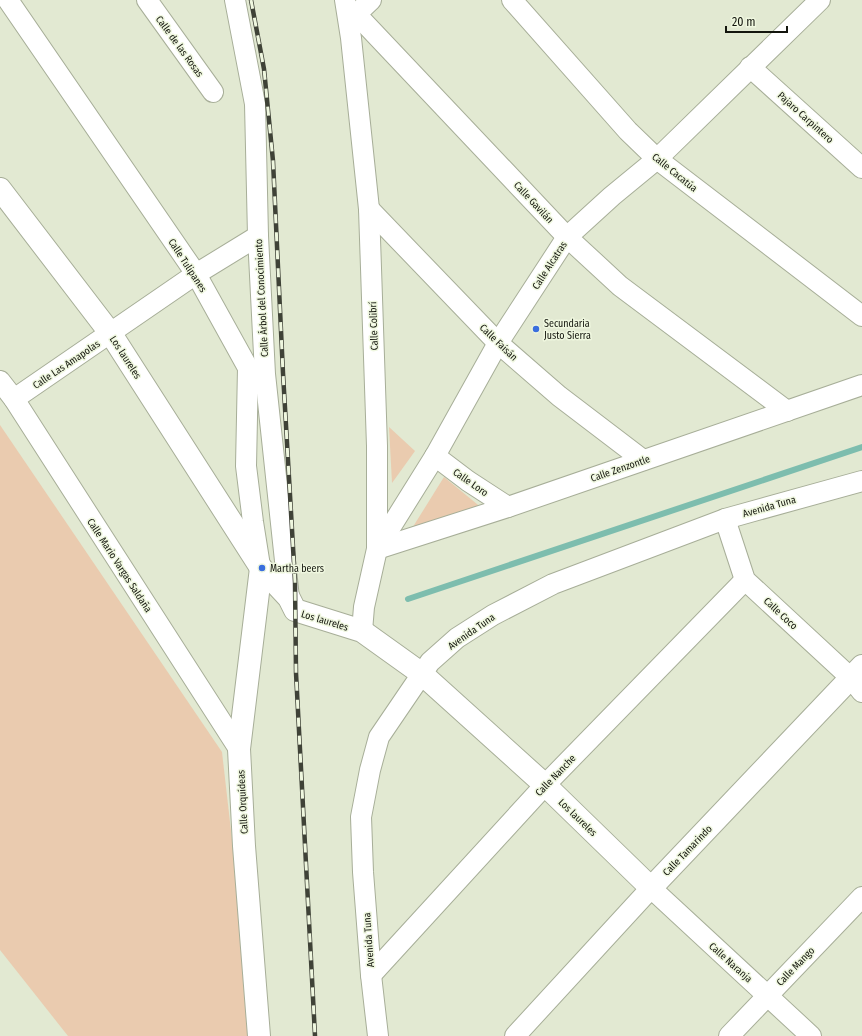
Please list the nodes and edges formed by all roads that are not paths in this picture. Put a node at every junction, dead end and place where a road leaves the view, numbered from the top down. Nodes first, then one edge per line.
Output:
1 (8, 0) edge
2 (147, 0) edge
3 (235, 0) edge
4 (371, 0) edge
5 (512, 0) edge
6 (820, 0) edge
7 (350, 12) edge
8 (750, 67) junction
9 (213, 92) dead end
10 (657, 159) junction
11 (862, 168) edge
12 (0, 189) edge
13 (369, 209) junction
14 (258, 236) junction
15 (567, 237) junction
16 (196, 274) junction
17 (862, 316) edge
18 (111, 334) junction
19 (498, 343) junction
20 (0, 381) edge
21 (862, 385) edge
22 (14, 399) junction
23 (787, 411) junction
24 (436, 456) junction
25 (643, 460) junction
26 (862, 482) edge
27 (508, 507) junction
28 (725, 519) junction
29 (377, 549) junction
30 (261, 568) junction
31 (745, 580) junction
32 (288, 598) junction
33 (362, 631) junction
34 (422, 674) junction
35 (858, 678) edge
36 (239, 749) junction
37 (545, 785) junction
38 (651, 888) junction
39 (862, 897) edge
40 (371, 975) junction
41 (768, 995) junction
42 (259, 1036) edge
43 (378, 1036) edge
44 (515, 1036) edge
45 (729, 1036) edge
46 (811, 1036) edge

1 - 16 street, Calle Tulipanes
2 - 9 street, Calle de las Rosas
3 - 14 street, Calle Árbol del Conocimiento
4 - 7 street
5 - 10 street, Calle Cacatúa
6 - 8 street, Calle Alcatras
7 - 13 street, Calle Colibrí
7 - 15 street, Calle Gavilán
8 - 10 street, Calle Alcatras
8 - 11 street, Pajaro Carpintero
10 - 15 street, Calle Alcatras
10 - 17 street, Calle Cacatúa
12 - 18 street, Los laureles
13 - 19 street, Calle Faisán
13 - 29 street, Calle Colibrí
14 - 16 street, Calle Las Amapolas
14 - 32 street, Calle Árbol del Conocimiento
15 - 19 street, Calle Alcatras
15 - 23 street, Calle Gavilán
16 - 18 street, Calle Las Amapolas
16 - 30 street, Calle Tulipanes
18 - 22 street, Calle Las Amapolas
18 - 30 street, Los laureles
19 - 24 street, Calle Alcatras
19 - 25 street, Calle Faisán
20 - 22 street, Calle Mario Vargas Saldaña
21 - 23 street, Calle Zenzontle
22 - 36 street, Calle Mario Vargas Saldaña
23 - 25 street, Calle Zenzontle
24 - 27 street, Calle Loro
24 - 29 street, Calle Alcatras
25 - 27 street, Calle Zenzontle
26 - 28 street, Avenida Tuna
27 - 29 street, Calle Zenzontle
28 - 31 street, Calle Coco
28 - 34 street, Avenida Tuna
29 - 33 street, Calle Colibrí
30 - 32 street, Los laureles
30 - 36 street, Calle Orquídeas
31 - 35 street, Calle Coco
31 - 37 street, Calle Nanche
32 - 33 street, Los laureles
33 - 34 street, Los laureles
34 - 37 street, Los laureles
34 - 40 street, Avenida Tuna
35 - 38 street, Calle Tamarindo
36 - 42 street, Calle Orquídeas
37 - 38 street, Los laureles
37 - 40 street, Calle Nanche
38 - 41 street, Calle Naranja
38 - 44 street, Calle Tamarindo
39 - 41 street, Calle Mango
40 - 43 street, Avenida Tuna
41 - 45 street, Calle Mango
41 - 46 street, Calle Naranja

